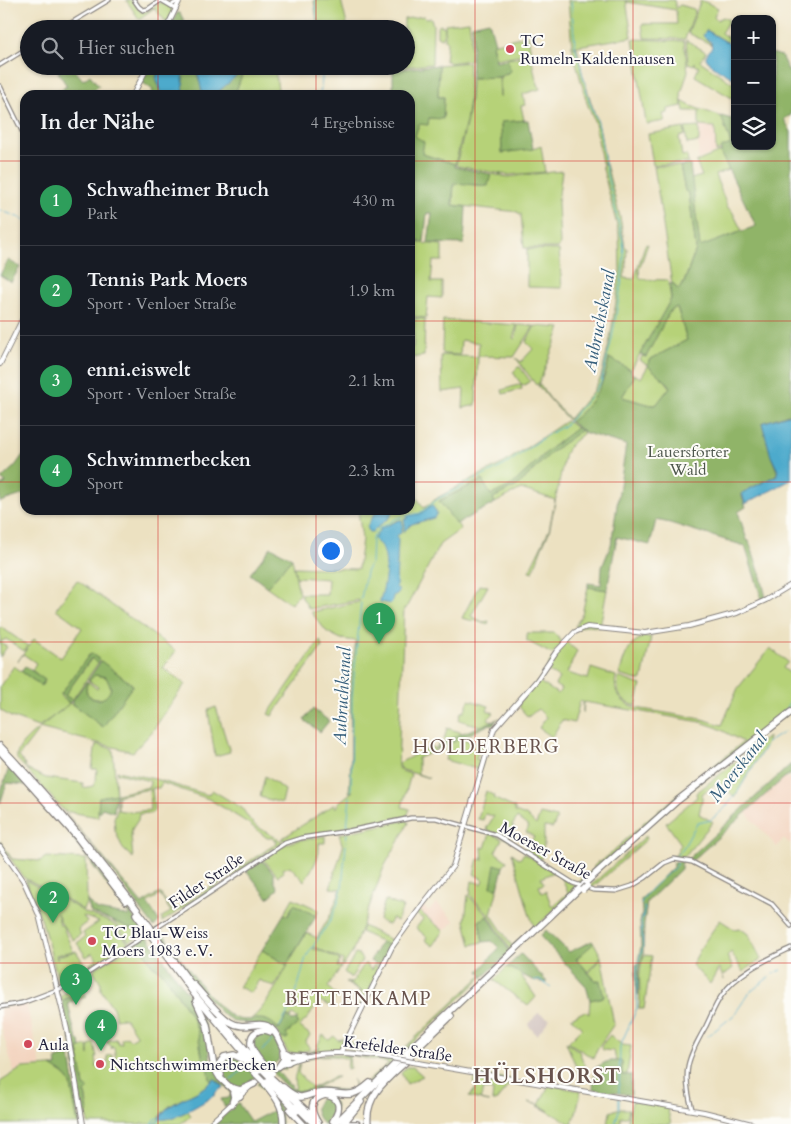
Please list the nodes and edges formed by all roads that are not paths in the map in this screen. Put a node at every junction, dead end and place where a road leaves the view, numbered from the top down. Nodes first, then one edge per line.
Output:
1 (110, 0) edge
2 (134, 0) edge
3 (180, 0) edge
4 (167, 3) junction
5 (173, 4) junction
6 (176, 9) junction
7 (76, 20) edge
8 (170, 20) edge
9 (20, 53) edge
10 (0, 64) edge
11 (143, 75) edge
12 (0, 86) edge
13 (136, 90) edge
14 (20, 126) edge
15 (20, 324) edge
16 (0, 364) edge
17 (791, 585) edge
18 (791, 712) edge
19 (791, 716) edge
20 (0, 746) edge
21 (0, 752) edge
22 (411, 818) joint
23 (466, 825) junction
24 (645, 831) junction
25 (0, 847) edge
26 (584, 887) junction
27 (791, 926) edge
28 (150, 930) junction
29 (791, 948) edge
30 (184, 974) junction
31 (185, 982) junction
32 (58, 991) junction
33 (196, 1001) junction
34 (0, 1007) edge
35 (214, 1007) junction
36 (435, 1031) junction
37 (411, 1048) junction
38 (284, 1051) junction
39 (343, 1052) junction
40 (303, 1056) junction
41 (261, 1062) junction
42 (288, 1062) junction
43 (249, 1066) junction
44 (279, 1066) junction
45 (260, 1071) junction
46 (382, 1074) junction
47 (267, 1079) junction
48 (254, 1084) junction
49 (283, 1087) junction
50 (232, 1088) junction
51 (240, 1096) junction
52 (361, 1102) junction
53 (232, 1104) junction
54 (304, 1108) junction
55 (692, 1109) junction
56 (334, 1123) edge
57 (83, 1124) edge
58 (209, 1124) edge
59 (283, 1124) edge
60 (304, 1124) edge
61 (309, 1124) edge
62 (317, 1124) edge
63 (343, 1124) edge
64 (348, 1124) edge
65 (357, 1124) edge
66 (368, 1124) edge
67 (752, 1124) edge

1 - 7 street
2 - 4 street
3 - 5 street
3 - 6 main road
4 - 5 street
4 - 6 street
5 - 6 street
6 - 8 main road
9 - 10 street
11 - 13 main road
12 - 14 street
15 - 16 main road
17 - 23 main road
18 - 24 highway
19 - 24 highway
20 - 28 highway
21 - 28 highway
22 - 23 street, Moerser Straße
22 - 32 street, Filder Straße
23 - 27 street, Moerser Straße
23 - 39 main road
24 - 26 highway
25 - 32 main road
26 - 36 highway
26 - 37 highway
28 - 30 highway
28 - 31 highway
29 - 55 street
30 - 35 highway
30 - 45 highway
31 - 33 highway
31 - 45 highway
32 - 34 street, Filder Straße
32 - 57 main road
33 - 43 highway
33 - 50 highway
35 - 38 highway
35 - 41 highway
36 - 52 highway
36 - 66 highway
37 - 46 highway
37 - 56 highway
38 - 40 highway
38 - 41 highway
38 - 42 highway
38 - 44 highway
39 - 40 main road, Krefelder Straße
39 - 55 main road, Krefelder Straße, bridge
40 - 42 main road, Krefelder Straße
41 - 45 highway
42 - 44 main road, Krefelder Straße
43 - 45 highway
43 - 50 highway
44 - 48 main road, Krefelder Straße
45 - 47 highway, bridge
46 - 49 highway
46 - 56 highway
47 - 49 highway
47 - 54 highway
47 - 59 highway
47 - 60 highway
47 - 61 highway
47 - 62 highway
48 - 50 highway
48 - 51 main road, Krefelder Straße
49 - 54 highway
50 - 51 highway
50 - 53 highway
51 - 53 main road, Krefelder Straße
52 - 56 highway
52 - 63 highway
53 - 58 main road, Krefelder Straße
54 - 62 highway
55 - 67 main road, Krefelder Straße
56 - 62 highway
64 - 65 highway

